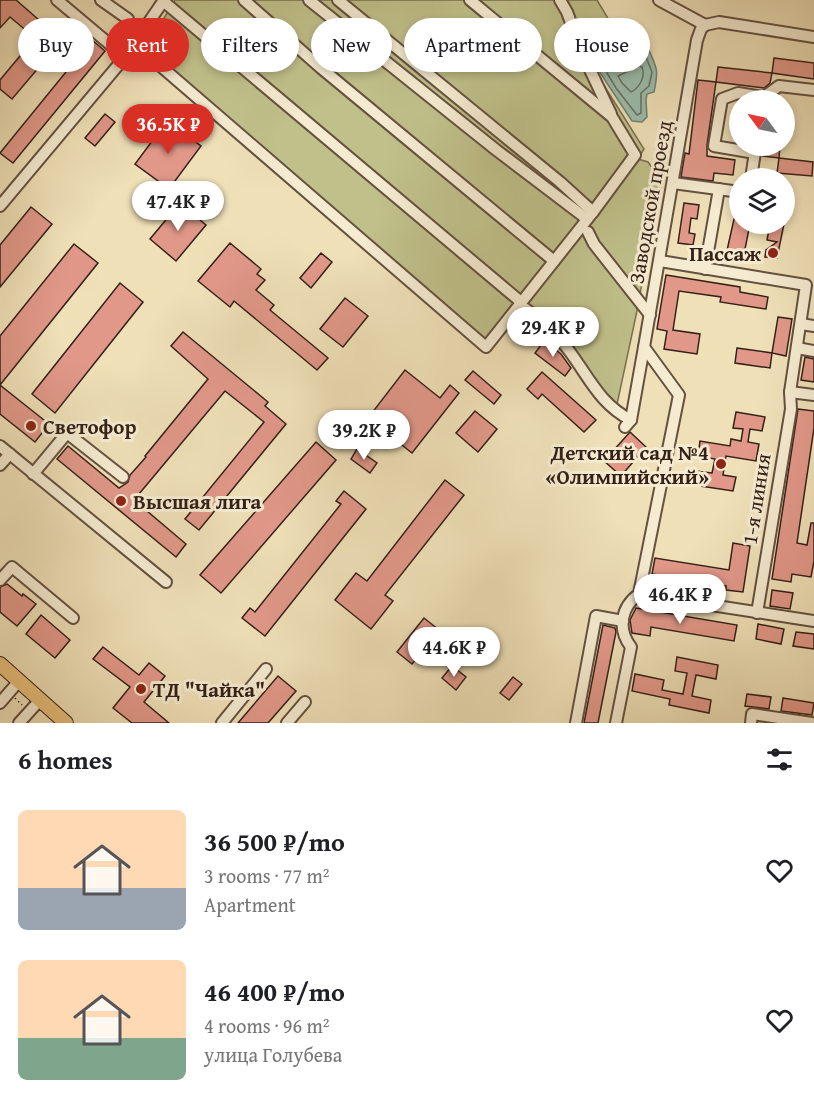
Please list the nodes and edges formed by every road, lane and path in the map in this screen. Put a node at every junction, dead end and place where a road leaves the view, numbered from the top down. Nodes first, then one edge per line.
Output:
1 (57, 0) edge
2 (101, 0) edge
3 (244, 0) edge
4 (309, 0) edge
5 (338, 0) edge
6 (470, 0) edge
7 (561, 0) edge
8 (659, 0) edge
9 (164, 1) edge
10 (127, 18) edge
11 (153, 18) edge
12 (705, 25) junction
13 (814, 37) edge
14 (106, 41) edge
15 (112, 72) edge
16 (167, 72) edge
17 (774, 90) edge
18 (814, 90) edge
19 (729, 96) edge
20 (612, 117) junction
21 (729, 147) edge
22 (673, 183) junction
23 (719, 189) junction
24 (729, 190) edge
25 (0, 206) edge
26 (590, 216) junction
27 (588, 232) dead end
28 (554, 261) junction
29 (660, 261) junction
30 (705, 269) junction
31 (524, 306) junction
32 (650, 315) junction
33 (801, 324) junction
34 (814, 326) edge
35 (644, 347) junction
36 (797, 348) junction
37 (814, 351) edge
38 (790, 392) junction
39 (814, 396) edge
40 (0, 446) edge
41 (10, 454) junction
42 (0, 465) edge
43 (33, 474) junction
44 (123, 477) dead end
45 (0, 580) edge
46 (166, 582) dead end
47 (639, 594) junction
48 (757, 613) junction
49 (73, 618) dead end
50 (623, 621) junction
51 (814, 621) edge
52 (0, 664) edge
53 (266, 669) dead end
54 (19, 681) junction
55 (40, 700) junction
56 (304, 702) dead end
57 (0, 703) edge
58 (19, 723) edge
59 (66, 723) edge
60 (222, 723) edge
61 (287, 723) edge
62 (576, 723) edge
63 (616, 723) edge
64 (751, 723) edge
65 (812, 723) edge

1 - 14 street
2 - 10 street
3 - 28 street
4 - 26 street
5 - 26 street
6 - 20 street
7 - 20 street
8 - 12 street
9 - 11 street
9 - 31 street
12 - 13 street
12 - 22 street, Заводской проезд
15 - 25 street
16 - 31 street
17 - 18 street
19 - 21 street
20 - 26 street
22 - 23 street
22 - 29 street, Заводской проезд
23 - 24 street
23 - 30 street
26 - 28 street
27 - 32 street
28 - 31 street
29 - 30 street
29 - 32 street, Заводской проезд
30 - 33 street, 1-я линия
31 - 35 street, Заводской проезд
32 - 35 street, Заводской проезд
33 - 34 street
33 - 36 street, 1-я линия
35 - 47 street
36 - 37 street
36 - 38 street, 1-я линия
38 - 39 street
38 - 48 street, 1-я линия
40 - 41 street
41 - 42 street
41 - 43 street
43 - 44 street
43 - 46 street
45 - 49 street
47 - 48 street
47 - 50 street
48 - 51 street
50 - 62 street
50 - 63 street
52 - 54 main road
53 - 60 street
54 - 55 main road
54 - 57 street
55 - 58 street
55 - 59 main road
56 - 61 street
64 - 65 street

